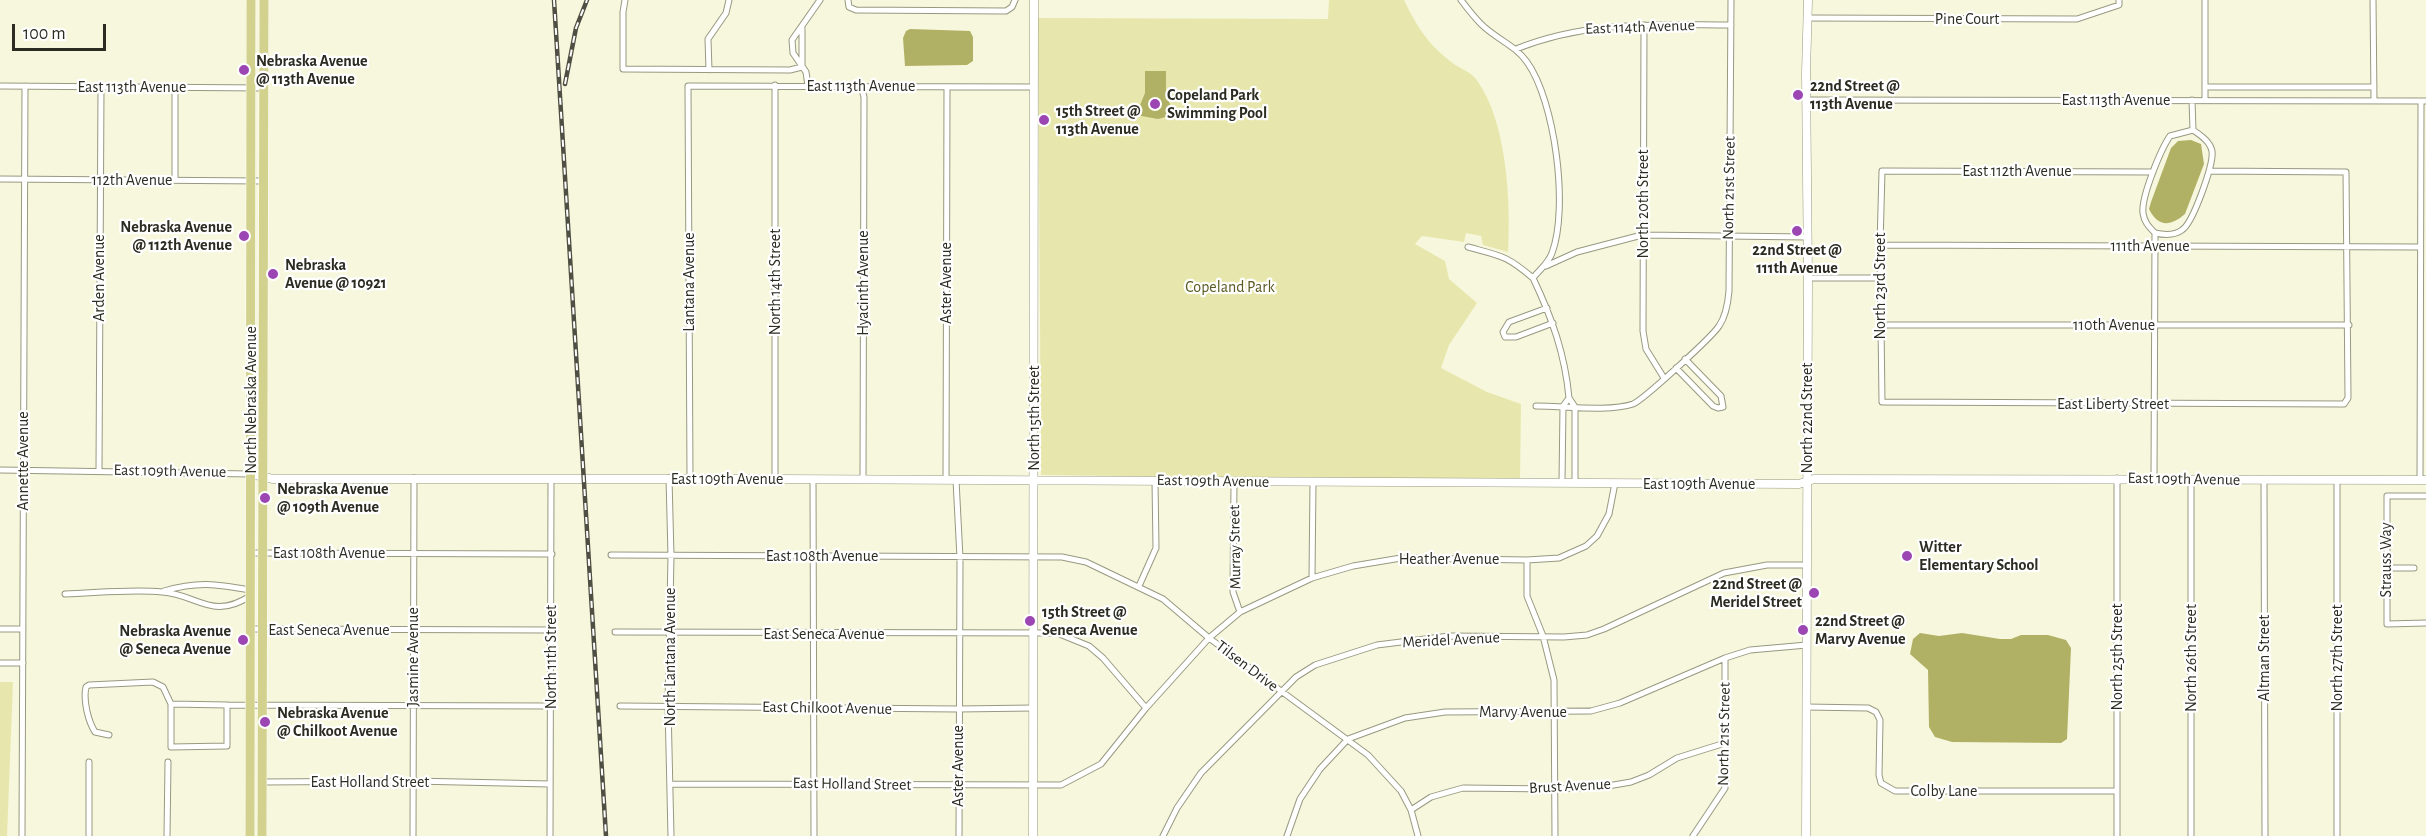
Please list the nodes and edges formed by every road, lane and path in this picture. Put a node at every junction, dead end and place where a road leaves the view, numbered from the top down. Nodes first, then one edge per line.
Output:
1 (251, 0) edge
2 (264, 0) edge
3 (625, 0) edge
4 (729, 0) edge
5 (820, 0) edge
6 (848, 0) edge
7 (1015, 0) edge
8 (1034, 0) edge
9 (1461, 0) edge
10 (1731, 0) edge
11 (1808, 0) edge
12 (2119, 0) edge
13 (2205, 0) edge
14 (2373, 0) edge
15 (1808, 18) junction
16 (1644, 25) junction
17 (1731, 25) junction
18 (802, 28) junction
19 (1516, 49) junction
20 (802, 67) junction
21 (709, 70) junction
22 (251, 77) junction
23 (264, 78) junction
24 (775, 85) junction
25 (0, 86) edge
26 (25, 86) junction
27 (688, 86) joint
28 (808, 86) junction
29 (861, 86) junction
30 (100, 87) junction
31 (175, 87) junction
32 (946, 87) junction
33 (1034, 87) junction
34 (2205, 87) junction
35 (2374, 87) junction
36 (251, 88) junction
37 (264, 88) junction
38 (1806, 99) junction
39 (2192, 100) junction
40 (2205, 100) junction
41 (2374, 101) junction
42 (2423, 101) edge
43 (2193, 130) junction
44 (1882, 171) joint
45 (2209, 171) junction
46 (2153, 172) junction
47 (0, 179) edge
48 (24, 179) junction
49 (175, 179) junction
50 (100, 180) junction
51 (251, 181) junction
52 (263, 181) junction
53 (2155, 233) junction
54 (1642, 235) junction
55 (1729, 236) junction
56 (1808, 237) junction
57 (1880, 245) junction
58 (2154, 246) junction
59 (2347, 246) junction
60 (1468, 247) dead end
61 (2420, 247) junction
62 (1546, 266) junction
63 (1533, 278) junction
64 (1808, 278) junction
65 (1880, 278) junction
66 (1547, 308) junction
67 (1553, 323) junction
68 (1880, 325) junction
69 (2349, 325) junction
70 (2153, 326) junction
71 (1685, 359) junction
72 (251, 368) junction
73 (264, 368) junction
74 (1676, 368) junction
75 (1664, 378) junction
76 (1569, 398) junction
77 (1881, 402) joint
78 (2154, 404) junction
79 (1536, 406) dead end
80 (1563, 406) junction
81 (1575, 407) junction
82 (0, 470) edge
83 (24, 470) junction
84 (99, 470) junction
85 (251, 474) junction
86 (263, 477) junction
87 (414, 478) junction
88 (551, 478) junction
89 (669, 478) junction
90 (690, 478) junction
91 (2117, 478) junction
92 (775, 479) junction
93 (2154, 479) junction
94 (2191, 479) junction
95 (813, 480) junction
96 (862, 480) junction
97 (946, 480) junction
98 (956, 480) junction
99 (2264, 480) junction
100 (2337, 480) junction
101 (2423, 480) edge
102 (1034, 481) junction
103 (1155, 481) junction
104 (1807, 481) junction
105 (1234, 482) junction
106 (1313, 482) junction
107 (1562, 482) junction
108 (1575, 482) junction
109 (1615, 483) junction
110 (2426, 496) edge
111 (250, 553) junction
112 (263, 553) junction
113 (414, 554) junction
114 (552, 554) junction
115 (611, 555) dead end
116 (671, 556) junction
117 (814, 556) junction
118 (1032, 557) junction
119 (960, 558) junction
120 (1527, 560) junction
121 (1807, 565) junction
122 (2386, 568) junction
123 (2414, 568) dead end
124 (1312, 578) junction
125 (1139, 586) junction
126 (163, 592) junction
127 (250, 593) junction
128 (65, 594) dead end
129 (1240, 612) junction
130 (2426, 623) edge
131 (0, 629) edge
132 (23, 629) junction
133 (250, 629) junction
134 (263, 629) junction
135 (413, 630) junction
136 (552, 630) junction
137 (615, 632) dead end
138 (669, 633) junction
139 (959, 633) junction
140 (1032, 633) junction
141 (814, 634) junction
142 (1543, 636) junction
143 (1209, 638) junction
144 (1807, 645) junction
145 (1725, 658) junction
146 (0, 663) edge
147 (23, 663) junction
148 (1282, 692) junction
149 (171, 704) junction
150 (227, 705) junction
151 (414, 705) junction
152 (250, 706) junction
153 (263, 706) junction
154 (551, 706) junction
155 (620, 706) dead end
156 (668, 706) junction
157 (813, 708) junction
158 (1033, 708) junction
159 (1146, 708) junction
160 (1806, 708) junction
161 (958, 709) junction
162 (1555, 712) junction
163 (109, 735) dead end
164 (1348, 740) junction
165 (1725, 743) junction
166 (250, 748) junction
167 (89, 762) dead end
168 (168, 762) dead end
169 (413, 781) junction
170 (263, 782) junction
171 (814, 783) junction
172 (550, 784) junction
173 (671, 784) junction
174 (1033, 785) junction
175 (959, 786) junction
176 (1555, 789) junction
177 (2116, 791) junction
178 (1411, 810) junction
179 (22, 836) edge
180 (88, 836) edge
181 (167, 836) edge
182 (250, 836) edge
183 (262, 836) edge
184 (413, 836) edge
185 (550, 836) edge
186 (671, 836) edge
187 (814, 836) edge
188 (958, 836) edge
189 (1033, 836) edge
190 (1163, 836) edge
191 (1287, 836) edge
192 (1418, 836) edge
193 (1554, 836) edge
194 (1693, 836) edge
195 (1806, 836) edge
196 (2117, 836) edge
197 (2191, 836) edge
198 (2265, 836) edge
199 (2337, 836) edge

1 - 22 main road, North Nebraska Avenue
2 - 23 main road, North Nebraska Avenue
3 - 21 street
4 - 21 street
5 - 18 street
6 - 7 street
8 - 33 street, North 15th Street
9 - 19 street
10 - 17 street, North 21st Street
11 - 15 street, North 22nd Street
12 - 15 street, Pine Court
13 - 34 street
14 - 35 street
15 - 38 street, North 22nd Street
16 - 17 street, East 114th Avenue
16 - 19 street, East 114th Avenue
16 - 54 street, North 20th Street
17 - 55 street, North 21st Street
18 - 20 street
18 - 20 street
19 - 62 street
20 - 21 street
20 - 28 street
22 - 23 main road
22 - 36 main road, North Nebraska Avenue
23 - 37 main road, North Nebraska Avenue
24 - 27 street, East 113th Avenue
24 - 28 street, East 113th Avenue
24 - 92 street, North 14th Street
25 - 26 street, East 113th Avenue
26 - 30 street, East 113th Avenue
26 - 48 street, Annette Avenue
27 - 90 street, Lantana Avenue
28 - 29 street, East 113th Avenue
29 - 32 street, East 113th Avenue
29 - 96 street, Hyacinth Avenue
30 - 31 street, East 113th Avenue
30 - 50 street, Arden Avenue
31 - 36 street, East 113th Avenue
31 - 49 street
32 - 33 street, East 113th Avenue
32 - 97 street, Aster Avenue
33 - 102 street, North 15th Street
34 - 35 street
34 - 40 street
35 - 41 street
36 - 37 street, East 113th Avenue
36 - 51 main road, North Nebraska Avenue
37 - 52 main road, North Nebraska Avenue
38 - 39 street, East 113th Avenue
38 - 56 street, North 22nd Street
39 - 40 street, East 113th Avenue
39 - 43 street
40 - 41 street, East 113th Avenue
41 - 42 street, East 113th Avenue
42 - 61 street
43 - 45 street
43 - 46 street
44 - 46 street, East 112th Avenue
44 - 57 street, North 23rd Street
45 - 53 street
45 - 59 street
46 - 53 street
47 - 48 street, 112th Avenue
48 - 50 street, 112th Avenue
48 - 83 street, Annette Avenue
49 - 50 street, 112th Avenue
49 - 51 street, 112th Avenue
50 - 84 street, Arden Avenue
51 - 52 street, 112th Avenue
51 - 72 main road, North Nebraska Avenue
52 - 73 main road, North Nebraska Avenue
53 - 58 street
54 - 55 street
54 - 62 street
54 - 75 street, North 20th Street
55 - 56 street
55 - 71 street, North 21st Street
56 - 64 street, North 22nd Street
57 - 58 street, 111th Avenue
57 - 65 street, North 23rd Street
58 - 59 street, 111th Avenue
58 - 70 street
59 - 61 street, 111th Avenue
59 - 69 street
60 - 63 street
61 - 101 street
62 - 63 street
63 - 66 street
64 - 65 street
64 - 104 street, North 22nd Street
65 - 68 street, North 23rd Street
66 - 67 street
66 - 67 street
67 - 76 street
68 - 70 street, 110th Avenue
68 - 77 street, North 23rd Street
69 - 70 street, 110th Avenue
69 - 78 street, East Liberty Street
70 - 78 street
71 - 74 street, North 21st Street
71 - 74 street
72 - 73 main road
72 - 85 main road, North Nebraska Avenue
73 - 86 main road, North Nebraska Avenue
74 - 75 street, North 21st Street
75 - 81 street, North 21st Street
76 - 80 street
76 - 81 street
77 - 78 street, East Liberty Street
78 - 93 street
79 - 80 street, North 21st Street
80 - 81 street, North 21st Street
80 - 107 street
81 - 108 street
82 - 83 street, East 109th Avenue
83 - 84 street, East 109th Avenue
83 - 132 street, Annette Avenue
84 - 85 street, East 109th Avenue
85 - 86 street, East 109th Avenue
85 - 111 main road, North Nebraska Avenue
86 - 87 street, East 109th Avenue
86 - 112 main road, North Nebraska Avenue
87 - 88 street, East 109th Avenue
87 - 113 street, Jasmine Avenue
88 - 89 street, East 109th Avenue
88 - 114 street, North 11th Street
89 - 90 street, East 109th Avenue
89 - 116 street, North Lantana Avenue
90 - 92 street, East 109th Avenue
91 - 93 street, East 109th Avenue
91 - 104 street, East 109th Avenue
91 - 177 street, North 25th Street
92 - 95 street, East 109th Avenue
93 - 94 street, East 109th Avenue
94 - 99 street, East 109th Avenue
94 - 197 street, North 26th Street
95 - 96 street, East 109th Avenue
95 - 117 street
96 - 97 street, East 109th Avenue
97 - 98 street, East 109th Avenue
98 - 102 street, East 109th Avenue
98 - 119 street, Aster Avenue
99 - 100 street, East 109th Avenue
99 - 198 street, Altman Street
100 - 101 street, East 109th Avenue
100 - 199 street, North 27th Street
102 - 103 street, East 109th Avenue
102 - 118 street, North 15th Street
103 - 105 street, East 109th Avenue
103 - 125 street
104 - 109 street, East 109th Avenue
104 - 121 street, North 22nd Street
105 - 106 street, East 109th Avenue
105 - 129 street, Murray Street
106 - 107 street, East 109th Avenue
106 - 124 street
107 - 108 street, East 109th Avenue
108 - 109 street, East 109th Avenue
109 - 120 street, Heather Avenue
110 - 122 street, Strauss Way
111 - 112 street, East 108th Avenue
111 - 127 main road, North Nebraska Avenue
112 - 113 street, East 108th Avenue
112 - 134 main road, North Nebraska Avenue
113 - 114 street, East 108th Avenue
113 - 135 street, Jasmine Avenue
114 - 136 street, North 11th Street
115 - 116 street, East 108th Avenue
116 - 117 street, East 108th Avenue
116 - 138 street, North Lantana Avenue
117 - 119 street, East 108th Avenue
117 - 141 street
118 - 119 street, East 108th Avenue
118 - 125 street, Tilsen Drive
118 - 140 street, North 15th Street
119 - 139 street, Aster Avenue
120 - 124 street, Heather Avenue
120 - 142 street
121 - 142 street, Meridel Avenue
121 - 144 street, North 22nd Street
122 - 123 street
122 - 130 street, Strauss Way
124 - 129 street, Heather Avenue
125 - 143 street, Tilsen Drive
126 - 127 street
126 - 127 street
126 - 128 street
127 - 133 main road, North Nebraska Avenue
129 - 143 street, Heather Avenue
131 - 132 street
132 - 147 street, Annette Avenue
133 - 134 street, East Seneca Avenue
133 - 152 main road, North Nebraska Avenue
134 - 135 street, East Seneca Avenue
134 - 153 main road, North Nebraska Avenue
135 - 136 street, East Seneca Avenue
135 - 151 street, Jasmine Avenue
136 - 154 street, North 11th Street
137 - 138 street, East Seneca Avenue
138 - 141 street, East Seneca Avenue
138 - 156 street, North Lantana Avenue
139 - 140 street, East Seneca Avenue
139 - 141 street, East Seneca Avenue
139 - 161 street, Aster Avenue
140 - 158 street, North 15th Street
140 - 159 street, East Seneca Avenue
141 - 157 street
142 - 148 street, Meridel Avenue
142 - 162 street
143 - 148 street, Tilsen Drive
143 - 159 street, Heather Avenue
144 - 145 street, Marvy Avenue
144 - 160 street, North 22nd Street
145 - 162 street, Marvy Avenue
145 - 165 street, North 21st Street
146 - 147 street
147 - 179 street, Annette Avenue
148 - 164 street, Tilsen Drive
148 - 190 street, Meridel Avenue
149 - 150 street
149 - 150 street
149 - 163 street
150 - 152 street
151 - 153 street
151 - 154 street
151 - 169 street, Jasmine Avenue
152 - 153 street
152 - 166 main road, North Nebraska Avenue
153 - 170 main road, North Nebraska Avenue
154 - 172 street, North 11th Street
155 - 156 street, East Chilkoot Avenue
156 - 157 street, East Chilkoot Avenue
156 - 173 street, North Lantana Avenue
157 - 161 street, East Chilkoot Avenue
157 - 171 street
158 - 161 street, East Chilkoot Avenue
158 - 174 street, North 15th Street
159 - 174 street, Heather Avenue
160 - 177 street, Colby Lane
160 - 195 street, North 22nd Street
161 - 175 street, Aster Avenue
162 - 164 street, Marvy Avenue
162 - 176 street
164 - 178 street, Tilsen Drive
164 - 191 street, Marvy Avenue
165 - 176 street, Brust Avenue
165 - 194 street, North 21st Street
166 - 170 main road
166 - 182 main road, North Nebraska Avenue
167 - 180 street
168 - 181 street
169 - 170 street, East Holland Street
169 - 172 street, East Holland Street
169 - 184 street, Jasmine Avenue
170 - 183 main road, North Nebraska Avenue
171 - 173 street, East Holland Street
171 - 175 street, East Holland Street
171 - 187 street
172 - 185 street, North 11th Street
173 - 186 street, North Lantana Avenue
174 - 175 street, East Holland Street
174 - 189 street, North 15th Street
175 - 188 street, Aster Avenue
176 - 178 street, Brust Avenue
176 - 193 street
177 - 196 street, North 25th Street
178 - 192 street, Tilsen Drive

